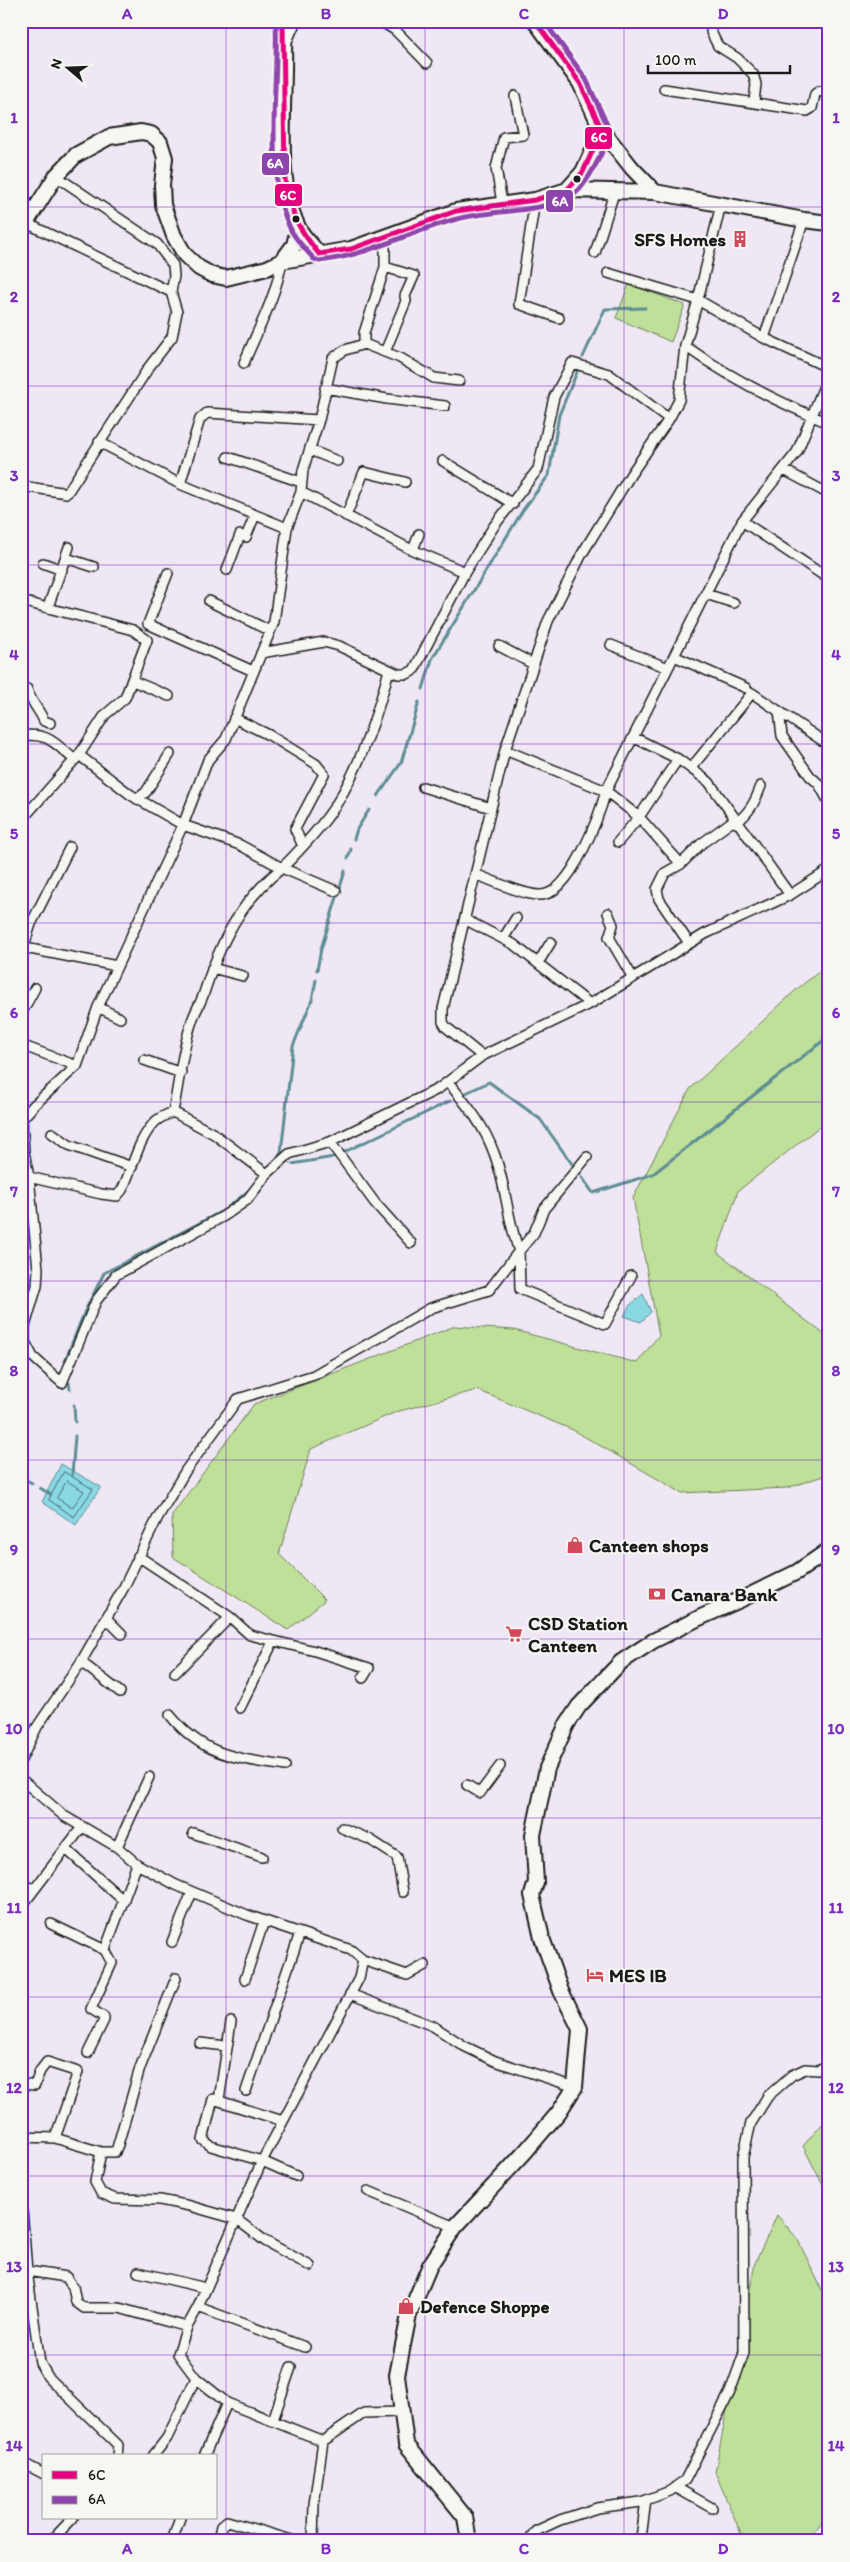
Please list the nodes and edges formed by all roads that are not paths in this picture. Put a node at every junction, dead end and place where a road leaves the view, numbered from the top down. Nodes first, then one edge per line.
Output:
1 (283, 21) edge
2 (296, 21) edge
3 (380, 21) edge
4 (535, 21) edge
5 (711, 32) dead end
6 (285, 46) junction
7 (427, 63) dead end
8 (664, 89) dead end
9 (826, 93) edge
10 (515, 96) dead end
11 (754, 102) junction
12 (602, 130) junction
13 (56, 176) junction
14 (567, 190) junction
15 (615, 190) junction
16 (655, 192) junction
17 (535, 200) junction
18 (502, 203) junction
19 (721, 204) junction
20 (804, 220) junction
21 (829, 223) edge
22 (24, 227) edge
23 (298, 228) junction
24 (385, 237) junction
25 (319, 254) junction
26 (595, 254) dead end
27 (282, 261) junction
28 (385, 267) junction
29 (608, 273) dead end
30 (172, 292) junction
31 (698, 300) junction
32 (560, 318) dead end
33 (764, 338) junction
34 (364, 344) junction
35 (685, 346) junction
36 (385, 352) junction
37 (244, 363) dead end
38 (829, 368) edge
39 (829, 374) edge
40 (459, 381) dead end
41 (325, 388) junction
42 (445, 406) dead end
43 (811, 416) junction
44 (669, 419) junction
45 (319, 420) junction
46 (829, 423) edge
47 (98, 442) junction
48 (310, 450) junction
49 (228, 457) dead end
50 (336, 461) dead end
51 (443, 461) dead end
52 (784, 470) junction
53 (301, 482) junction
54 (405, 482) dead end
55 (180, 484) junction
56 (21, 486) edge
57 (301, 492) junction
58 (829, 494) edge
59 (513, 504) junction
60 (256, 515) junction
61 (346, 516) junction
62 (742, 521) junction
63 (287, 528) junction
64 (419, 534) dead end
65 (69, 547) dead end
66 (413, 550) junction
67 (66, 558) junction
68 (43, 563) dead end
69 (94, 567) dead end
70 (62, 570) junction
71 (227, 570) dead end
72 (465, 572) junction
73 (168, 573) dead end
74 (829, 579) edge
75 (706, 594) junction
76 (21, 601) edge
77 (210, 601) dead end
78 (734, 603) dead end
79 (48, 607) junction
80 (270, 631) junction
81 (610, 645) dead end
82 (499, 646) dead end
83 (261, 653) junction
84 (674, 656) junction
85 (533, 664) junction
86 (668, 668) junction
87 (389, 670) junction
88 (253, 671) junction
89 (133, 680) junction
90 (21, 686) edge
91 (746, 688) dead end
92 (169, 696) dead end
93 (779, 711) junction
94 (234, 718) junction
95 (50, 723) dead end
96 (21, 736) edge
97 (634, 737) junction
98 (829, 744) edge
99 (505, 750) junction
100 (170, 754) dead end
101 (77, 758) junction
102 (678, 759) junction
103 (691, 768) junction
104 (761, 786) dead end
105 (424, 787) dead end
106 (606, 792) junction
107 (137, 799) junction
108 (829, 802) edge
109 (491, 808) junction
110 (22, 817) edge
111 (640, 817) junction
112 (735, 821) junction
113 (183, 825) junction
114 (618, 842) dead end
115 (303, 846) junction
116 (70, 848) dead end
117 (681, 864) junction
118 (282, 868) junction
119 (829, 870) edge
120 (475, 874) junction
121 (336, 891) dead end
122 (790, 896) junction
123 (608, 913) dead end
124 (516, 918) dead end
125 (466, 920) junction
126 (503, 939) junction
127 (551, 942) dead end
128 (690, 943) junction
129 (22, 949) edge
130 (538, 963) junction
131 (117, 966) junction
132 (212, 968) junction
133 (243, 976) dead end
134 (633, 978) junction
135 (36, 988) dead end
136 (590, 1004) junction
137 (98, 1007) junction
138 (21, 1014) edge
139 (120, 1018) dead end
140 (21, 1045) edge
141 (482, 1056) junction
142 (144, 1060) dead end
143 (77, 1066) junction
144 (181, 1073) junction
145 (448, 1082) junction
146 (174, 1112) junction
147 (22, 1119) edge
148 (52, 1133) dead end
149 (330, 1142) junction
150 (22, 1152) edge
151 (587, 1157) dead end
152 (132, 1167) junction
153 (267, 1174) junction
154 (29, 1177) junction
155 (411, 1243) dead end
156 (519, 1251) junction
157 (631, 1276) dead end
158 (829, 1550) edge
159 (138, 1556) junction
160 (230, 1617) junction
161 (106, 1618) junction
162 (122, 1634) dead end
163 (273, 1642) junction
164 (81, 1662) junction
165 (175, 1673) dead end
166 (364, 1678) dead end
167 (120, 1692) dead end
168 (240, 1708) dead end
169 (170, 1716) dead end
170 (21, 1760) edge
171 (285, 1766) dead end
172 (500, 1766) dead end
173 (149, 1777) dead end
174 (21, 1779) edge
175 (467, 1785) dead end
176 (82, 1827) junction
177 (342, 1828) dead end
178 (193, 1833) dead end
179 (117, 1848) junction
180 (66, 1849) junction
181 (262, 1857) dead end
182 (137, 1864) junction
183 (21, 1882) edge
184 (34, 1890) junction
185 (192, 1892) junction
186 (403, 1892) dead end
187 (124, 1900) junction
188 (21, 1907) edge
189 (264, 1921) junction
190 (51, 1924) dead end
191 (300, 1933) junction
192 (172, 1942) dead end
193 (105, 1950) junction
194 (363, 1960) junction
195 (425, 1965) dead end
196 (176, 1978) dead end
197 (245, 1979) dead end
198 (350, 1994) junction
199 (231, 2022) dead end
200 (200, 2043) dead end
201 (226, 2046) junction
202 (88, 2053) dead end
203 (829, 2066) edge
204 (21, 2084) edge
205 (575, 2087) junction
206 (246, 2091) dead end
207 (219, 2100) junction
208 (283, 2121) junction
209 (21, 2137) edge
210 (55, 2138) junction
211 (101, 2152) junction
212 (262, 2161) junction
213 (296, 2176) dead end
214 (368, 2191) dead end
215 (22, 2199) edge
216 (236, 2219) junction
217 (455, 2227) junction
218 (310, 2266) dead end
219 (27, 2271) junction
220 (138, 2272) dead end
221 (206, 2288) junction
222 (198, 2307) junction
223 (186, 2327) junction
224 (304, 2347) dead end
225 (291, 2367) dead end
226 (196, 2378) junction
227 (227, 2403) junction
228 (401, 2412) junction
229 (273, 2420) junction
230 (324, 2442) junction
231 (117, 2454) edge
232 (155, 2454) edge
233 (205, 2454) edge
234 (21, 2462) edge
235 (42, 2473) edge
236 (675, 2487) junction
237 (646, 2500) junction
238 (712, 2508) dead end
239 (71, 2520) edge
240 (179, 2520) edge
241 (641, 2538) dead end
242 (51, 2541) edge
243 (172, 2541) edge
244 (218, 2541) edge
245 (295, 2541) edge
246 (313, 2541) edge
247 (469, 2541) edge
248 (529, 2541) edge

1 - 6 main road
2 - 6 street
3 - 7 street
4 - 12 main road
5 - 11 street
6 - 23 main road
8 - 11 street
9 - 11 street
10 - 18 street
12 - 14 main road
12 - 16 main road
13 - 22 main road
13 - 27 main road
13 - 30 street
14 - 15 main road
14 - 17 main road
15 - 16 main road
15 - 26 street
16 - 19 main road
17 - 18 main road
17 - 32 street
18 - 24 main road
19 - 20 main road
19 - 31 street
20 - 21 main road
20 - 33 street
22 - 30 street
23 - 25 main road
23 - 27 main road
24 - 25 main road
24 - 28 street
25 - 27 main road
27 - 37 street
28 - 34 street
28 - 36 street
29 - 31 street
30 - 47 street
31 - 33 street
31 - 35 street
33 - 38 street
34 - 36 street
34 - 41 street
35 - 43 street
35 - 44 street
36 - 40 street
39 - 43 street
41 - 42 street
41 - 45 street
43 - 46 street
43 - 52 street
44 - 59 street
44 - 85 street
45 - 48 street
45 - 55 street
47 - 55 street
47 - 56 street
48 - 50 street
48 - 53 street
49 - 53 street
51 - 59 street
52 - 58 street
52 - 62 street
53 - 57 street
54 - 61 street
55 - 60 street
57 - 61 street
57 - 63 street
59 - 72 street
60 - 63 street
60 - 71 street
61 - 66 street
62 - 74 street
62 - 75 street
63 - 80 street
64 - 66 street
65 - 67 street
66 - 72 street
67 - 69 street
67 - 70 street
68 - 70 street
70 - 79 street
72 - 87 street
73 - 88 street
75 - 78 street
75 - 84 street
76 - 79 street
77 - 80 street
79 - 89 street
80 - 83 street
81 - 86 street
82 - 85 street
83 - 87 street
83 - 88 street
84 - 86 street
84 - 91 street
85 - 99 street
86 - 97 street
87 - 115 street
88 - 94 street
89 - 92 street
89 - 101 street
90 - 95 street
93 - 98 street
93 - 103 street
93 - 108 street
94 - 113 street
94 - 115 street
96 - 101 street
97 - 102 street
97 - 106 street
99 - 106 street
99 - 109 street
100 - 107 street
101 - 107 street
101 - 110 street
102 - 103 street
102 - 111 street
103 - 112 street
104 - 112 street
105 - 109 street
106 - 111 street
106 - 120 street
107 - 113 street
109 - 120 street
111 - 114 street
111 - 117 street
112 - 117 street
112 - 122 street
113 - 118 street
113 - 131 street
115 - 118 street
116 - 129 street
117 - 128 street
118 - 121 street
118 - 132 street
119 - 122 street
120 - 125 street
122 - 128 street
123 - 134 street
124 - 126 street
125 - 126 street
125 - 141 street
126 - 130 street
127 - 130 street
128 - 134 street
129 - 131 street
130 - 136 street
131 - 137 street
132 - 133 street
132 - 144 street
134 - 136 street
135 - 138 street
136 - 141 street
137 - 139 street
137 - 143 street
140 - 143 street
141 - 145 street
142 - 144 street
143 - 147 street
144 - 146 street
145 - 149 street
145 - 156 street
146 - 152 street
146 - 153 street
147 - 150 street
148 - 152 street
149 - 153 street
149 - 155 street
150 - 154 street
151 - 156 street
152 - 154 street
153 - 154 street
156 - 157 street
156 - 159 street
158 - 205 main road
159 - 160 street
159 - 161 street
160 - 163 street
160 - 165 street
161 - 162 street
161 - 164 street
163 - 166 street
163 - 168 street
164 - 167 street
164 - 170 street
169 - 171 street
172 - 175 street
173 - 179 street
174 - 176 street
176 - 179 street
176 - 180 street
177 - 186 street
178 - 181 street
179 - 182 street
180 - 184 street
180 - 187 street
182 - 185 street
182 - 187 street
183 - 184 street
184 - 188 street
185 - 189 street
185 - 192 street
187 - 193 street
189 - 191 street
189 - 197 street
190 - 193 street
191 - 194 street
191 - 206 street
193 - 202 street
194 - 195 street
194 - 198 street
196 - 211 street
198 - 205 street
198 - 208 street
199 - 201 street
200 - 201 street
201 - 207 street
203 - 236 street
204 - 210 street
205 - 217 main road
207 - 208 street
207 - 212 street
208 - 212 street
209 - 210 street
210 - 211 street
211 - 216 street
212 - 213 street
212 - 216 street
214 - 217 street
215 - 219 street
216 - 218 street
216 - 221 street
217 - 228 main road
219 - 223 street
219 - 231 street
220 - 221 street
221 - 222 street
222 - 223 street
222 - 224 street
223 - 226 street
225 - 229 street
226 - 227 street
226 - 232 street
227 - 229 street
227 - 233 street
228 - 230 street
228 - 247 main road
229 - 230 street
230 - 246 street
234 - 235 street
236 - 237 street
236 - 238 street
237 - 241 street
237 - 248 street
239 - 242 street
240 - 243 street
244 - 245 street

